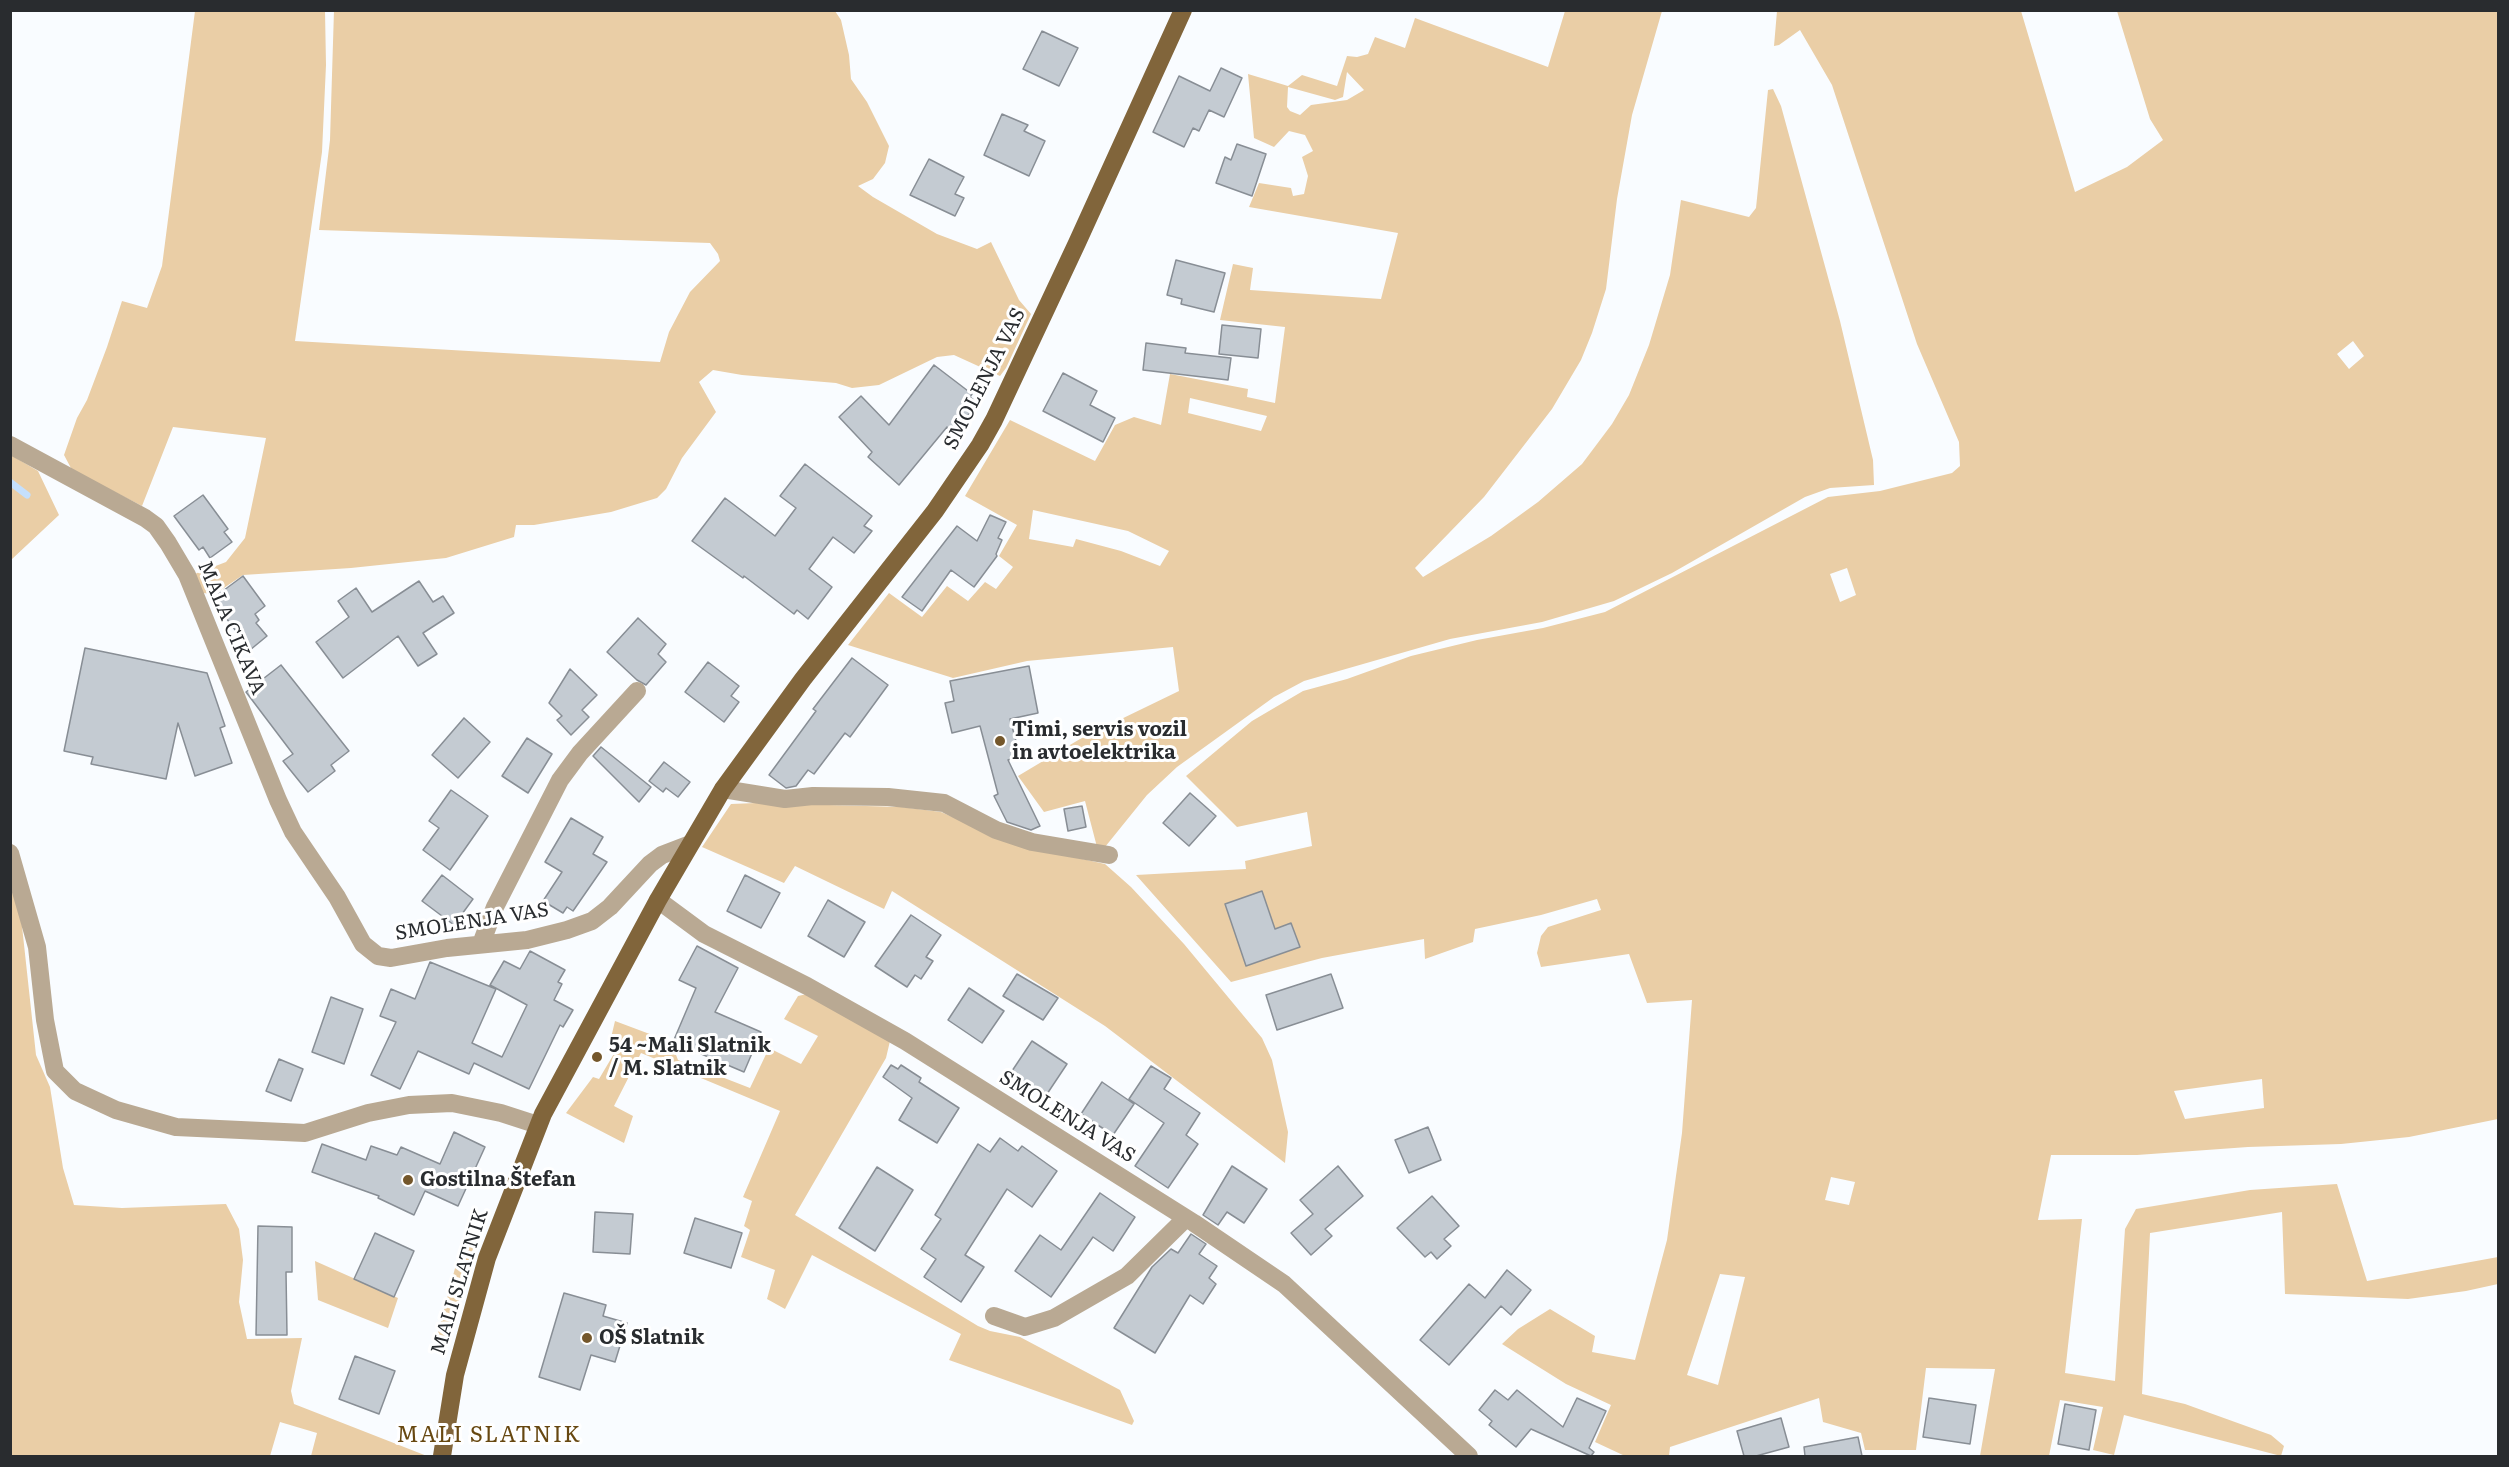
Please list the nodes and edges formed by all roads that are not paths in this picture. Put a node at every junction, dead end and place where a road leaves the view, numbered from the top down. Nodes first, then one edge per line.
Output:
1 (1183, 10) edge
2 (10, 445) edge
3 (637, 691) dead end
4 (723, 789) junction
5 (688, 845) junction
6 (10, 853) edge
7 (1109, 855) dead end
8 (337, 897) joint
9 (658, 900) junction
10 (480, 944) junction
11 (538, 1125) junction
12 (1186, 1218) junction
13 (994, 1316) dead end
14 (442, 1456) edge
15 (1469, 1456) edge

1 - 4 main road, SMOLENJA VAS
2 - 8 street, MALA CIKAVA
3 - 10 street
4 - 5 main road, SMOLENJA VAS
4 - 7 street
5 - 9 main road, SMOLENJA VAS
5 - 10 street, SMOLENJA VAS
6 - 11 street
8 - 10 street, SMOLENJA VAS
9 - 11 main road, MALI SLATNIK
9 - 12 street, SMOLENJA VAS
11 - 14 main road, MALI SLATNIK
12 - 13 street
12 - 15 street, SMOLENJA VAS

